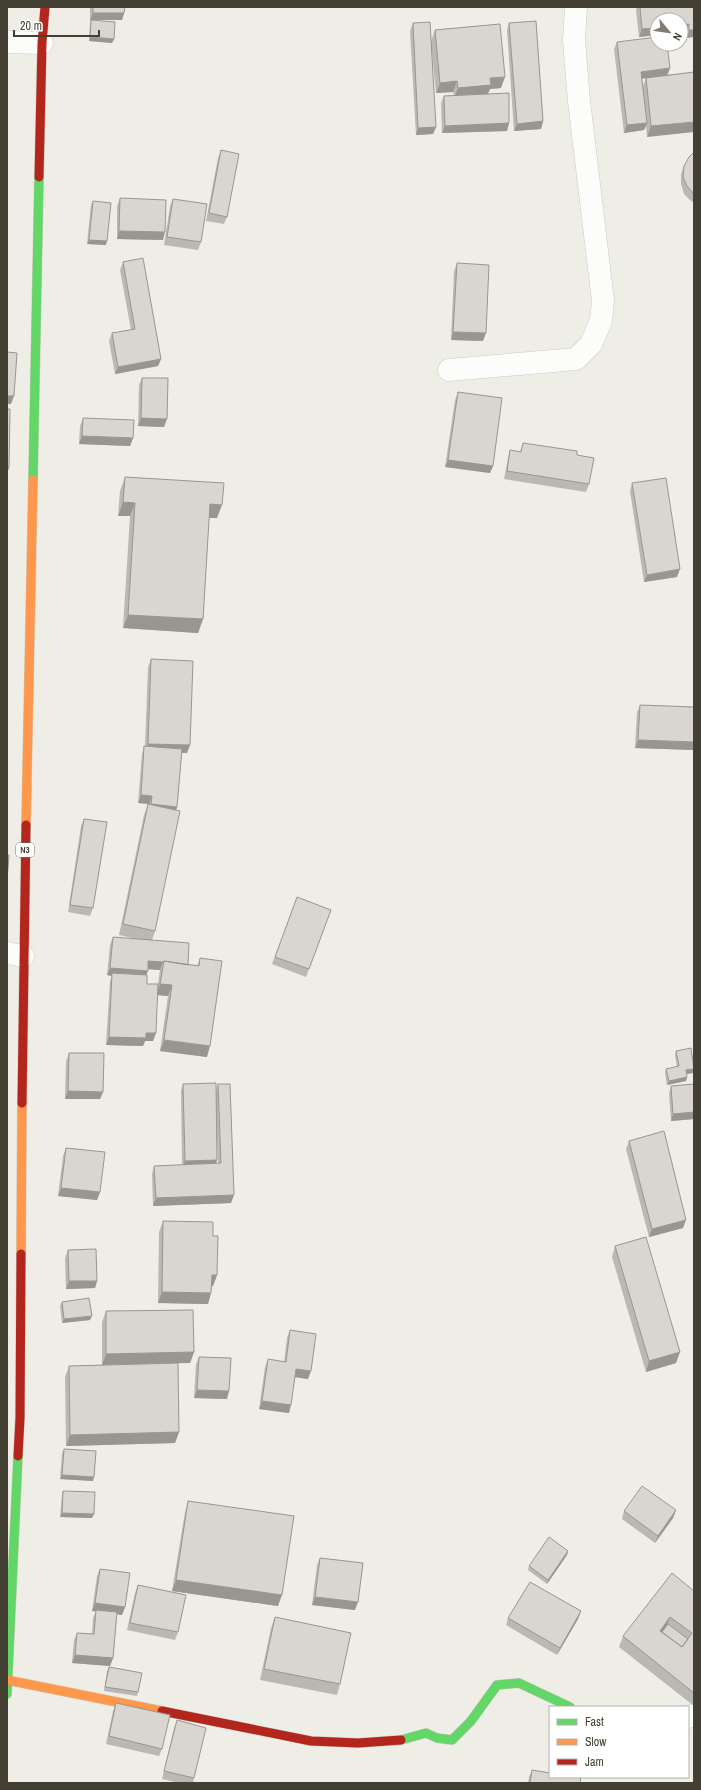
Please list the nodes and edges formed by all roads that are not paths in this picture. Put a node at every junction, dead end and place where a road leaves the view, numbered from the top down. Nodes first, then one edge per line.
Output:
1 (46, 7) edge
2 (576, 7) edge
3 (7, 42) edge
4 (42, 43) junction
5 (449, 370) dead end
6 (15, 954) edge
7 (13, 1419) edge
8 (7, 1680) edge
9 (7, 1694) edge
10 (568, 1706) edge

1 - 4 main road, N3
2 - 5 street
3 - 4 street
4 - 6 main road, N3
6 - 7 main road, N3
7 - 8 main road, N3
8 - 9 main road, N3
8 - 10 main road

